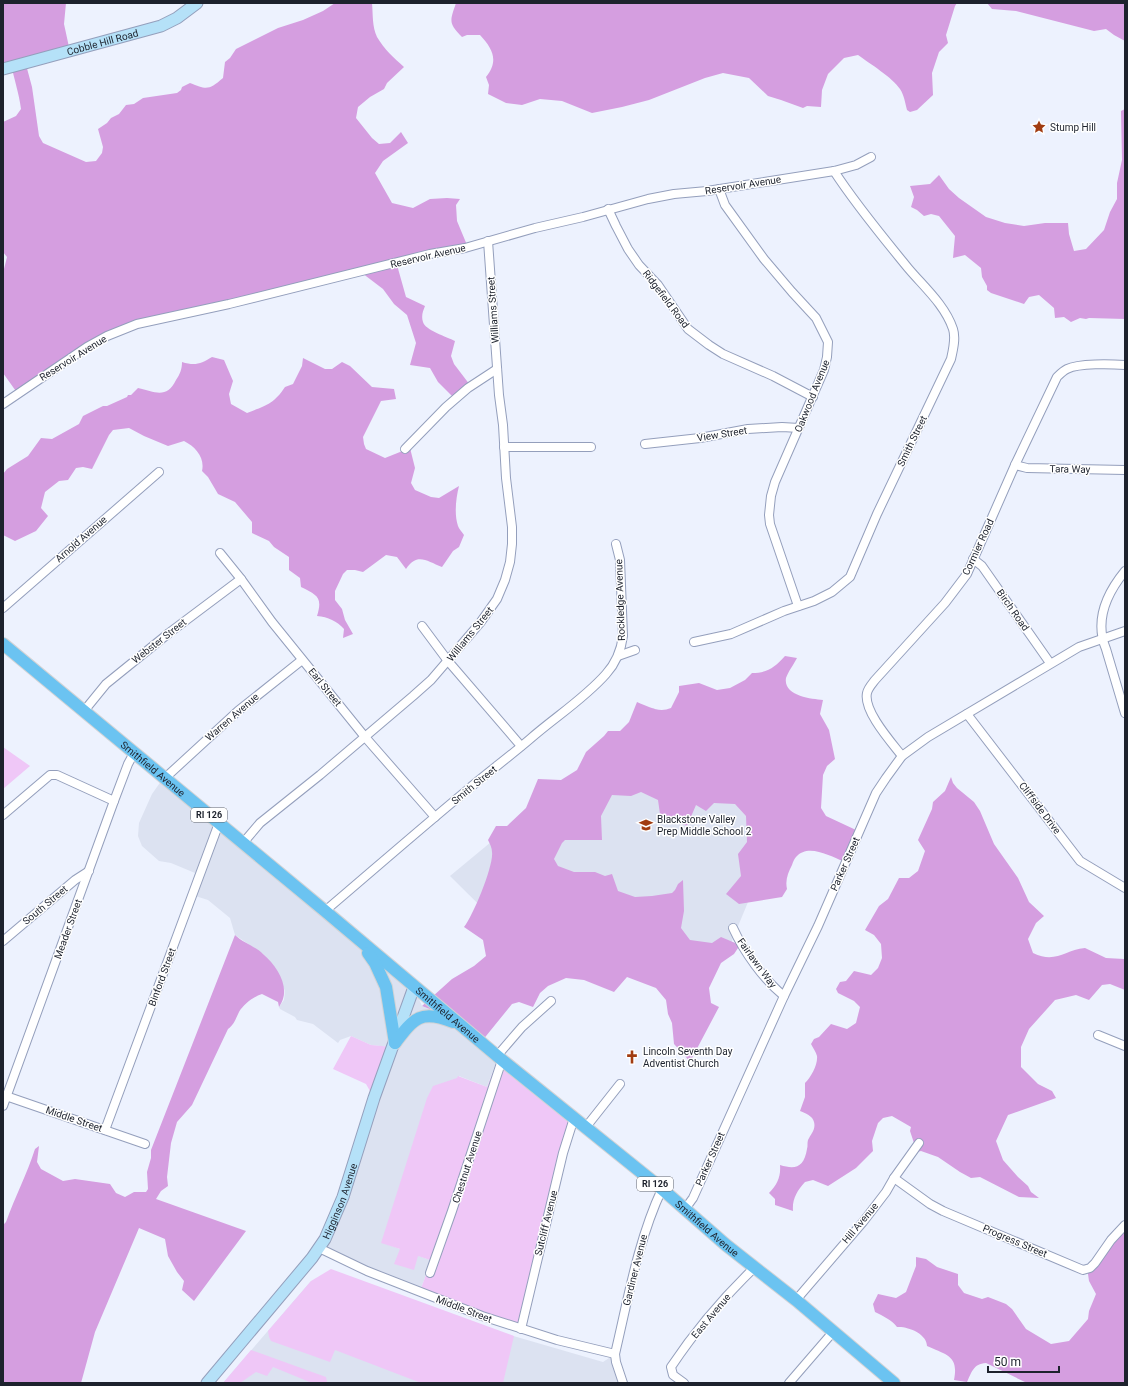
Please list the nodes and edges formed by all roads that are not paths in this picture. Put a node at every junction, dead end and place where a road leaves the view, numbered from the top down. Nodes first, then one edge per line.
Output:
1 (197, 3) edge
2 (3, 69) edge
3 (871, 157) dead end
4 (834, 171) junction
5 (719, 189) junction
6 (608, 209) junction
7 (488, 241) junction
8 (1125, 365) edge
9 (497, 369) junction
10 (813, 397) junction
11 (3, 404) edge
12 (799, 428) junction
13 (645, 444) dead end
14 (591, 447) dead end
15 (504, 448) junction
16 (405, 450) dead end
17 (1015, 466) junction
18 (1125, 470) edge
19 (159, 472) dead end
20 (616, 544) dead end
21 (220, 553) dead end
22 (974, 559) junction
23 (1125, 571) edge
24 (241, 578) junction
25 (798, 606) junction
26 (3, 608) edge
27 (422, 626) dead end
28 (1125, 631) edge
29 (1102, 639) junction
30 (694, 642) dead end
31 (3, 644) edge
32 (635, 650) dead end
33 (618, 656) junction
34 (302, 660) junction
35 (448, 661) junction
36 (1050, 663) junction
37 (1123, 701) edge
38 (84, 711) junction
39 (1125, 713) edge
40 (967, 714) junction
41 (365, 737) junction
42 (521, 746) junction
43 (134, 753) junction
44 (902, 756) junction
45 (165, 778) junction
46 (114, 802) junction
47 (3, 815) edge
48 (435, 817) junction
49 (219, 823) junction
50 (243, 843) junction
51 (89, 871) junction
52 (1125, 888) edge
53 (326, 910) junction
54 (733, 928) dead end
55 (3, 941) edge
56 (362, 942) junction
57 (414, 987) junction
58 (784, 996) junction
59 (551, 1001) dead end
60 (460, 1025) junction
61 (1098, 1035) dead end
62 (395, 1043) junction
63 (1125, 1046) edge
64 (500, 1058) junction
65 (620, 1084) dead end
66 (5, 1095) edge
67 (3, 1106) edge
68 (574, 1118) junction
69 (586, 1127) junction
70 (105, 1130) junction
71 (919, 1143) dead end
72 (145, 1144) dead end
73 (894, 1178) junction
74 (662, 1189) junction
75 (686, 1209) junction
76 (1125, 1226) edge
77 (319, 1248) junction
78 (755, 1267) junction
79 (430, 1273) dead end
80 (796, 1300) junction
81 (521, 1329) junction
82 (832, 1332) junction
83 (615, 1354) junction
84 (207, 1383) edge
85 (623, 1383) edge
86 (684, 1383) edge
87 (789, 1383) edge
88 (894, 1383) edge

1 - 2 street, Cobble Hill Road
3 - 4 street, Reservoir Avenue
4 - 5 street, Reservoir Avenue
4 - 25 street, Smith Street
5 - 6 street, Reservoir Avenue
5 - 10 street, Oakwood Avenue
6 - 7 street, Reservoir Avenue
6 - 10 street, Ridgefield Road
7 - 9 street, Williams Street
7 - 11 street, Reservoir Avenue
8 - 17 street, Cormier Road
9 - 15 street, Williams Street
9 - 16 street
10 - 12 street, Oakwood Avenue
12 - 13 street, View Street
12 - 25 street, Oakwood Avenue
14 - 15 street
15 - 35 street, Williams Street
17 - 18 street, Tara Way
17 - 22 street, Cormier Road
19 - 26 street, Arnold Avenue
20 - 33 street, Rockledge Avenue
21 - 24 street, Earl Street
22 - 36 street, Birch Road
22 - 44 street, Cormier Road
23 - 29 street
24 - 34 street, Earl Street
24 - 38 street, Webster Street
25 - 30 street, Smith Street
27 - 35 street
28 - 29 street, Parker Street
29 - 36 street, Parker Street
29 - 37 street
31 - 38 main road, Smithfield Avenue / RI 126
32 - 33 street
33 - 42 street, Smith Street
34 - 41 street, Earl Street
34 - 45 street, Warren Avenue
35 - 41 street, Williams Street
35 - 42 street
36 - 40 street, Parker Street
37 - 39 street
38 - 43 main road, Smithfield Avenue / RI 126
40 - 44 street, Parker Street
40 - 52 street, Cliffside Drive
41 - 48 street, Earl Street
41 - 50 street, Williams Street
42 - 48 street, Smith Street
43 - 45 main road, Smithfield Avenue / RI 126
43 - 46 street, Meader Street
44 - 58 street, Parker Street
45 - 49 main road, Smithfield Avenue / RI 126
46 - 47 street
46 - 51 street, Meader Street
48 - 53 street, Smith Street
49 - 50 main road, Smithfield Avenue / RI 126
49 - 70 street, Binford Street
50 - 53 main road, Smithfield Avenue / RI 126
51 - 55 street, South Street
51 - 66 street, Meader Street
53 - 56 main road, Smithfield Avenue / RI 126
54 - 58 street, Fairlawn Way
56 - 57 main road, Smithfield Avenue / RI 126
56 - 62 main road
57 - 60 main road, Smithfield Avenue / RI 126
57 - 62 street, Higginson Avenue
58 - 75 street, Parker Street
59 - 64 street
60 - 62 main road
60 - 64 main road, Smithfield Avenue / RI 126
61 - 63 street
62 - 77 street, Higginson Avenue
64 - 68 main road, Smithfield Avenue / RI 126
64 - 79 street, Chestnut Avenue
65 - 69 street
66 - 67 street, Meader Street
66 - 70 street, Middle Street
68 - 69 main road, Smithfield Avenue / RI 126
68 - 81 street, Sutcliff Avenue
69 - 74 main road, Smithfield Avenue / RI 126
70 - 72 street, Middle Street
71 - 73 street, Hill Avenue
73 - 76 street, Progress Street
73 - 80 street, Hill Avenue
74 - 75 main road, Smithfield Avenue / RI 126
74 - 83 street, Gardiner Avenue
75 - 78 main road, Smithfield Avenue / RI 126
77 - 81 street, Middle Street
77 - 84 street, Higginson Avenue
78 - 80 main road, Smithfield Avenue / RI 126
78 - 86 street, East Avenue
80 - 82 main road, Smithfield Avenue / RI 126
81 - 83 street, Middle Street
82 - 87 street
82 - 88 main road, Smithfield Avenue / RI 126
83 - 85 street

